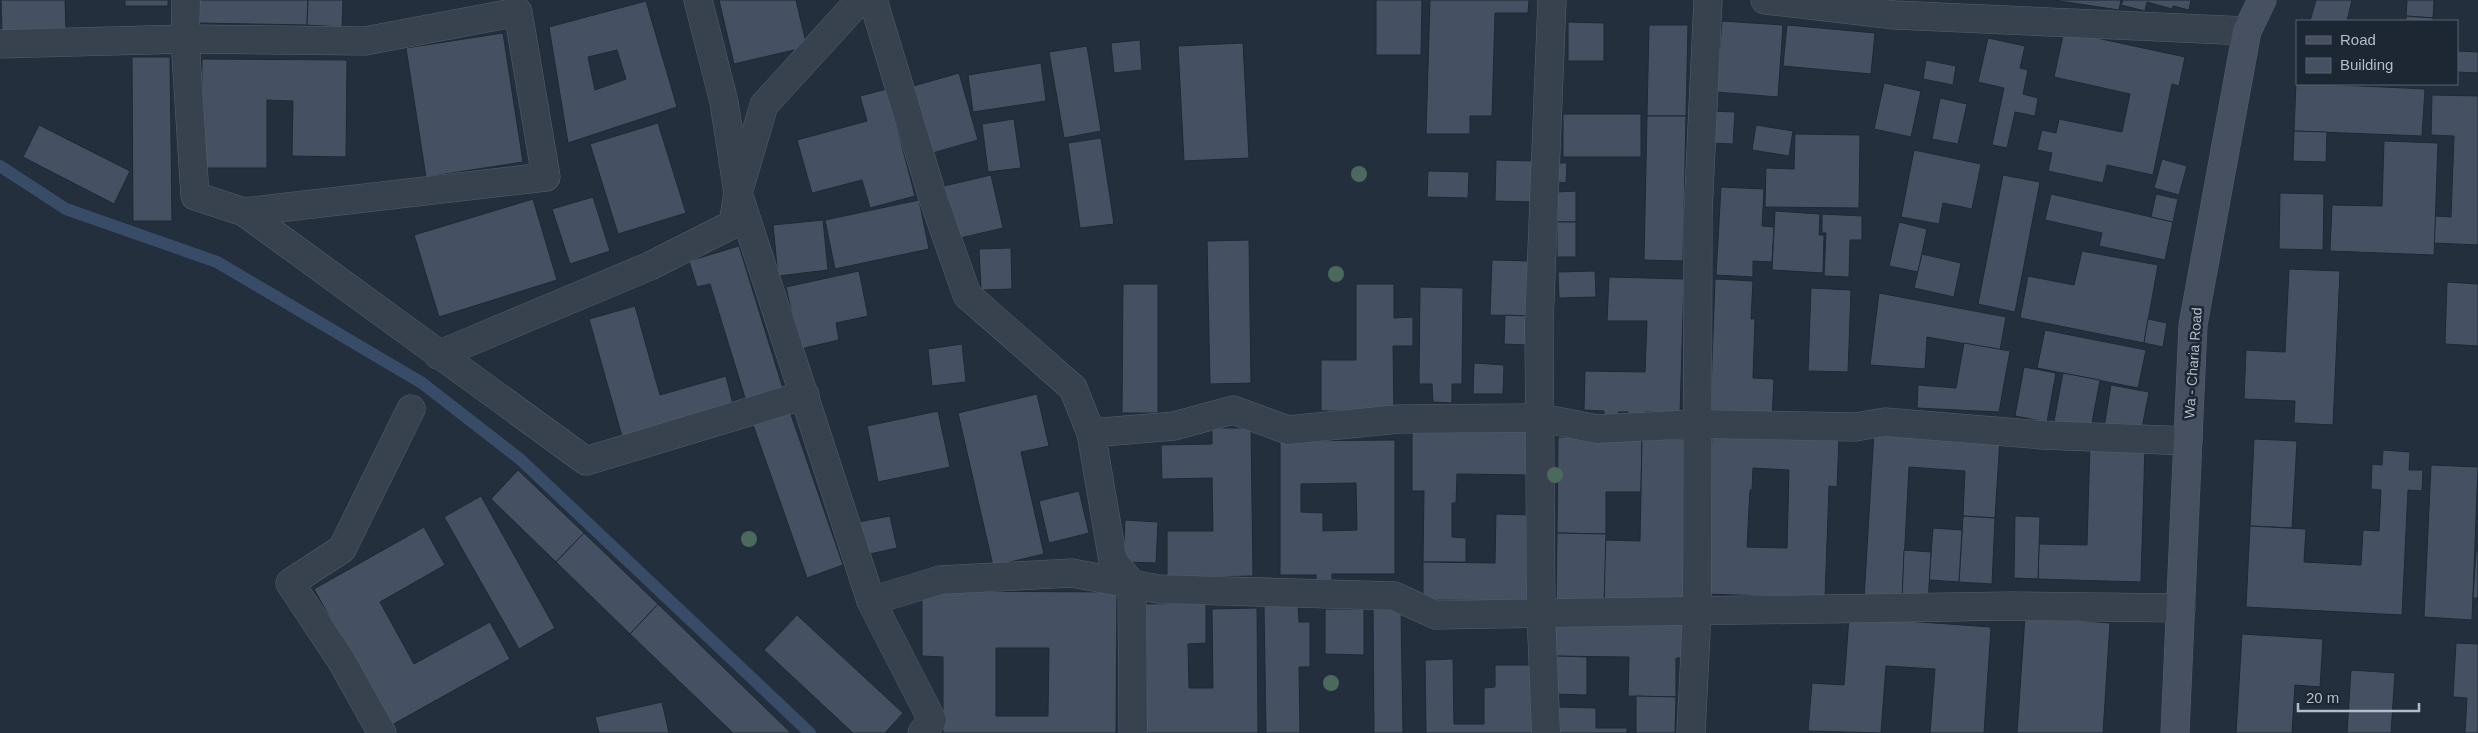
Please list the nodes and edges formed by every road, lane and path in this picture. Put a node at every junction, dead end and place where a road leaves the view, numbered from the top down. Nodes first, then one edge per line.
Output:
1 (186, 0) edge
2 (698, 0) edge
3 (860, 0) edge
4 (873, 0) edge
5 (1552, 0) edge
6 (1708, 0) edge
7 (1766, 0) edge
8 (2262, 0) edge
9 (2248, 31) junction
10 (185, 39) junction
11 (0, 44) edge
12 (738, 193) junction
13 (244, 212) junction
14 (438, 355) junction
15 (805, 396) junction
16 (411, 409) dead end
17 (1541, 418) junction
18 (1696, 424) junction
19 (1091, 433) junction
20 (2188, 441) junction
21 (1132, 584) junction
22 (871, 601) junction
23 (2180, 608) junction
24 (1541, 612) junction
25 (1697, 612) junction
26 (382, 733) edge
27 (922, 733) edge
28 (1133, 733) edge
29 (1546, 733) edge
30 (1691, 733) edge
31 (2175, 733) edge

1 - 10 street
2 - 12 street
3 - 12 street
4 - 19 street
5 - 17 street
6 - 18 street
7 - 9 street
8 - 9 street, Wa - Charia Road
9 - 20 street, Wa - Charia Road
10 - 11 street
10 - 13 street
10 - 13 street
12 - 14 street
12 - 15 street
13 - 14 street
14 - 15 street
15 - 22 street
16 - 26 street
17 - 18 street
17 - 19 street
17 - 24 street
18 - 20 street
18 - 25 street
19 - 21 street
20 - 23 street, Wa - Charia Road
21 - 22 street
21 - 24 street
21 - 28 street
22 - 27 street
23 - 25 street
23 - 31 street, Wa - Charia Road
24 - 25 street
24 - 29 street
25 - 30 street

